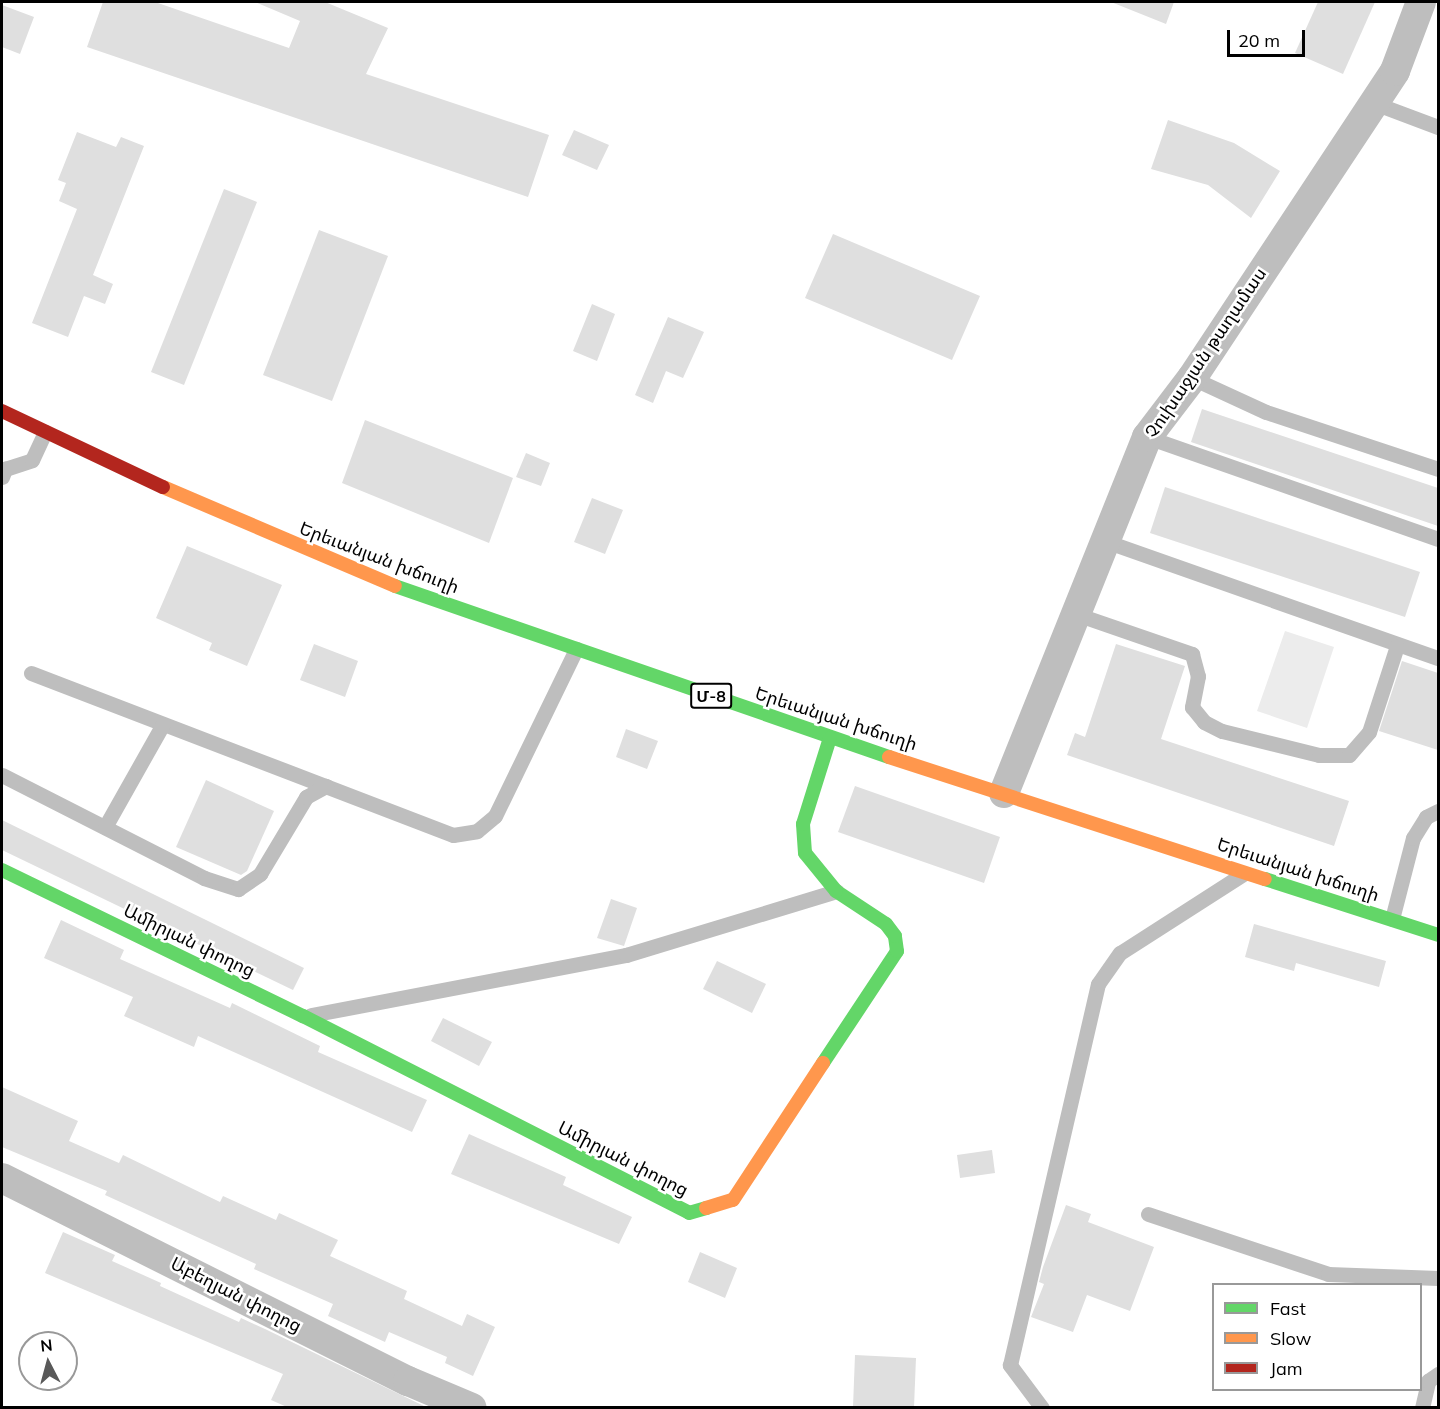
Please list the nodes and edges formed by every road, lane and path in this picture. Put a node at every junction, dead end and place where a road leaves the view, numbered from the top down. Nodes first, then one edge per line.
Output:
1 (1420, 2) edge
2 (1374, 104) junction
3 (1438, 127) edge
4 (1192, 378) junction
5 (2, 411) edge
6 (45, 432) junction
7 (1147, 437) junction
8 (1438, 469) edge
9 (2, 477) edge
10 (1438, 539) edge
11 (1105, 541) junction
12 (1076, 614) junction
13 (1397, 646) junction
14 (576, 649) junction
15 (1438, 658) edge
16 (31, 673) dead end
17 (163, 724) junction
18 (830, 738) junction
19 (2, 775) edge
20 (326, 786) junction
21 (1004, 793) junction
22 (1438, 812) edge
23 (105, 828) junction
24 (2, 870) edge
25 (1246, 873) junction
26 (836, 891) junction
27 (1392, 919) junction
28 (1438, 934) edge
29 (303, 1016) junction
30 (2, 1178) edge
31 (1148, 1214) dead end
32 (1438, 1278) edge
33 (1438, 1374) edge
34 (472, 1407) edge
35 (1042, 1407) edge
36 (1422, 1407) edge

1 - 2 street, Չուխաջյան թաղամաս
2 - 3 lane
2 - 4 street, Չուխաջյան թաղամաս
4 - 7 street, Չուխաջյան թաղամաս
4 - 8 lane
5 - 6 main road, Երեւանյան խճուղի / Մ-8
6 - 9 lane
6 - 14 main road, Երեւանյան խճուղի / Մ-8
7 - 10 lane
7 - 11 street, Չուխաջյան թաղամաս
11 - 12 street, Չուխաջյան թաղամաս
11 - 13 lane
12 - 13 lane
12 - 21 street, Չուխաջյան թաղամաս
13 - 15 lane
14 - 18 main road, Երեւանյան խճուղի / Մ-8
14 - 20 lane
16 - 17 lane
17 - 20 lane
17 - 23 lane
18 - 21 main road, Երեւանյան խճուղի / Մ-8
18 - 26 main road, Ամիրյան փողոց
19 - 23 lane
20 - 23 lane
21 - 25 main road, Երեւանյան խճուղի / Մ-8
22 - 27 lane
24 - 29 main road, Ամիրյան փողոց
25 - 27 main road, Երեւանյան խճուղի / Մ-8
25 - 35 lane
26 - 29 lane
26 - 29 main road, Ամիրյան փողոց
27 - 28 main road, Երեւանյան խճուղի / Մ-8
30 - 34 street, Աբեղյան փողոց
31 - 32 lane
33 - 36 lane

